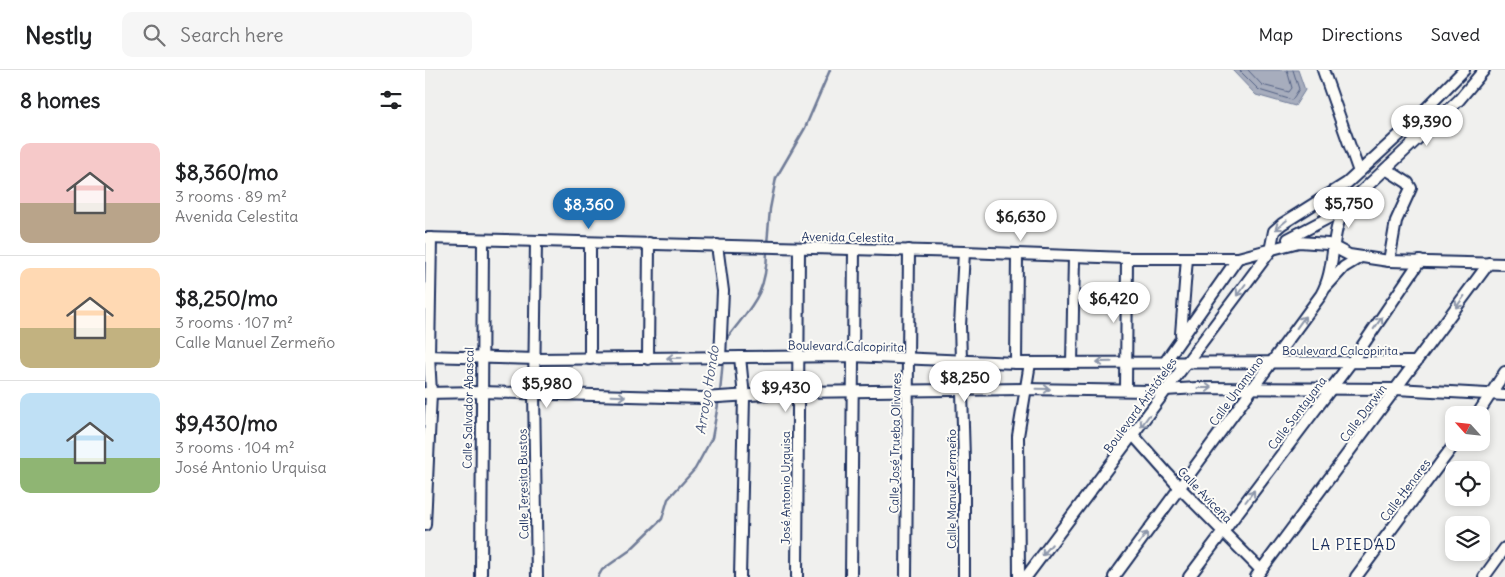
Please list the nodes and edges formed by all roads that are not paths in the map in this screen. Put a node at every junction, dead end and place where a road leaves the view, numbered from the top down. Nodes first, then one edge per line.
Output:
1 (1323, 70) edge
2 (1464, 70) edge
3 (1484, 70) edge
4 (1385, 169) junction
5 (1359, 172) junction
6 (1347, 205) junction
7 (428, 238) edge
8 (483, 240) junction
9 (536, 241) junction
10 (590, 242) junction
11 (649, 244) junction
12 (717, 245) junction
13 (1334, 246) junction
14 (799, 248) junction
15 (854, 250) junction
16 (909, 250) junction
17 (1270, 251) junction
18 (964, 252) junction
19 (1017, 254) junction
20 (1074, 257) junction
21 (1127, 258) junction
22 (1187, 258) junction
23 (1238, 258) junction
24 (1359, 258) junction
25 (1389, 261) junction
26 (1420, 261) junction
27 (1489, 263) junction
28 (1505, 264) edge
29 (1325, 287) junction
30 (1181, 336) junction
31 (427, 356) edge
32 (851, 356) junction
33 (728, 357) junction
34 (797, 357) junction
35 (481, 359) junction
36 (536, 359) junction
37 (590, 359) junction
38 (647, 359) junction
39 (909, 359) junction
40 (961, 359) junction
41 (1188, 361) junction
42 (1352, 361) junction
43 (1126, 362) junction
44 (1165, 362) junction
45 (1416, 362) junction
46 (1016, 363) junction
47 (1030, 363) junction
48 (1072, 363) junction
49 (1272, 363) junction
50 (1505, 372) edge
51 (1253, 388) junction
52 (1024, 389) junction
53 (1396, 389) junction
54 (961, 390) junction
55 (1126, 390) junction
56 (1167, 390) junction
57 (1330, 390) junction
58 (852, 391) junction
59 (481, 392) junction
60 (798, 392) junction
61 (908, 392) junction
62 (428, 393) edge
63 (535, 393) junction
64 (1492, 395) junction
65 (1505, 395) edge
66 (744, 397) junction
67 (1484, 406) edge
68 (1133, 436) junction
69 (1449, 451) edge
70 (1180, 488) junction
71 (425, 526) edge
72 (1223, 532) junction
73 (1505, 548) edge
74 (1259, 574) edge
75 (1024, 576) edge
76 (481, 577) edge
77 (537, 577) edge
78 (740, 577) edge
79 (797, 577) edge
80 (851, 577) edge
81 (906, 577) edge
82 (964, 577) edge
83 (1114, 577) edge
84 (1189, 577) edge
85 (1356, 577) edge
86 (1484, 577) edge

1 - 5 street
2 - 5 street, Boulevard Aristóteles
3 - 4 street, Boulevard Aristóteles
4 - 6 street, Boulevard Aristóteles
4 - 25 street
5 -> 17 street, Boulevard Aristóteles
6 - 13 street, Calle Unamuno
6 - 17 street, Boulevard Aristóteles
7 - 8 street, Avenida Celestita
7 - 31 street
8 - 9 street, Avenida Celestita
8 - 35 street, Calle Salvador Abascal
9 - 10 street, Avenida Celestita
9 - 36 street, Calle Teresita Bustos
10 - 11 street, Avenida Celestita
10 - 37 street
11 - 12 street, Avenida Celestita
11 - 38 street
12 - 14 street, Avenida Celestita
12 - 33 street
13 - 17 street
13 - 24 street
13 - 29 street, Calle Unamuno
14 - 15 street, Avenida Celestita
14 - 34 street, José Antonio Urquisa
15 - 16 street, Avenida Celestita
15 - 32 street
16 - 18 street, Avenida Celestita
16 - 39 street, Calle José Trueba Olivares
17 - 23 street, Avenida Celestita
17 -> 41 street, Boulevard Aristóteles
18 - 19 street, Avenida Celestita
18 - 40 street, Calle Manuel Zermeño
19 - 20 street, Avenida Celestita
19 - 46 street
20 - 21 street, Avenida Celestita
20 - 48 street
21 - 22 street, Avenida Celestita
21 - 43 street
22 - 23 street, Avenida Celestita
22 - 30 street
23 - 30 street
24 - 25 street
24 - 29 street
25 - 26 street
26 - 27 street
42 -> 26 street, Calle Santayana
27 - 28 street
27 -> 45 street, Calle Darwin
49 -> 29 street, Calle Unamuno
30 - 44 street
31 - 35 street, Boulevard Calcopirita
31 - 62 street
32 - 34 street, Boulevard Calcopirita
32 - 39 street, Boulevard Calcopirita
32 - 58 street
33 - 34 street, Boulevard Calcopirita
33 -> 38 street, Boulevard Calcopirita
33 - 66 street
34 - 60 street, José Antonio Urquisa
35 - 36 street, Boulevard Calcopirita
35 - 59 street, Calle Salvador Abascal
36 - 37 street, Boulevard Calcopirita
36 - 63 street, Calle Teresita Bustos
37 - 38 street, Boulevard Calcopirita
39 - 40 street, Boulevard Calcopirita
39 - 61 street, Calle José Trueba Olivares
40 - 46 street, Boulevard Calcopirita
40 - 54 street, Calle Manuel Zermeño
41 - 44 street, Boulevard Calcopirita
41 - 49 street, Boulevard Calcopirita
41 - 56 street, Boulevard Aristóteles
42 - 45 street, Boulevard Calcopirita
42 - 49 street, Boulevard Calcopirita
42 - 57 street, Calle Santayana
43 - 44 street, Boulevard Calcopirita
43 -> 48 street, Boulevard Calcopirita
43 - 55 street
45 - 53 street, Calle Darwin
46 - 47 street, Boulevard Calcopirita
47 - 48 street, Boulevard Calcopirita
47 - 52 street
49 - 51 street, Calle Unamuno
50 - 64 street
56 -> 51 street
51 - 57 street
51 - 70 street, Calle Unamuno
52 - 54 street
52 -> 55 street
52 - 75 street
53 - 57 street
53 - 64 street
53 - 74 street, Calle Darwin
54 - 61 street
54 - 82 street, Calle Manuel Zermeño
55 - 56 street
56 -> 68 street, Boulevard Aristóteles
72 -> 57 street, Calle Santayana
58 - 60 street
58 - 61 street
58 - 80 street
59 - 62 street
59 - 63 street
59 - 76 street, Calle Salvador Abascal
60 - 66 street
60 - 79 street, José Antonio Urquisa
61 - 81 street, Calle José Trueba Olivares
62 - 71 street
63 -> 66 street
63 - 77 street, Calle Teresita Bustos
64 - 65 street
64 - 67 street
66 - 78 street
68 - 70 street, Calle Aviceña
68 -> 75 street, Boulevard Aristóteles
69 - 85 street, Calle Henares
70 - 72 street, Calle Aviceña
83 -> 70 street, Calle Unamuno
72 - 74 street, Calle Aviceña
72 - 84 street, Calle Santayana
73 - 86 street

